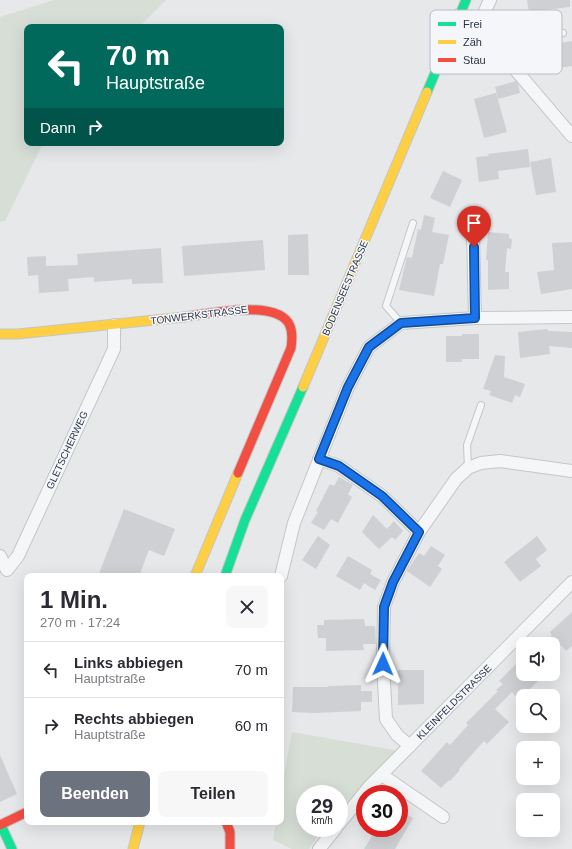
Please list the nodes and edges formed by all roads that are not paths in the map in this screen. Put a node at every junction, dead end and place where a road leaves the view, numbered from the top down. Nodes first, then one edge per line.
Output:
1 (466, 0) edge
2 (490, 0) edge
3 (462, 10) edge
4 (485, 10) edge
5 (435, 74) edge
6 (519, 74) edge
7 (572, 136) edge
8 (413, 223) dead end
9 (473, 233) dead end
10 (572, 317) edge
11 (475, 318) junction
12 (401, 323) junction
13 (114, 325) junction
14 (0, 334) edge
15 (481, 406) dead end
16 (319, 459) junction
17 (468, 468) junction
18 (572, 471) edge
19 (419, 532) junction
20 (0, 556) edge
21 (196, 573) edge
22 (226, 573) edge
23 (282, 573) edge
24 (572, 582) edge
25 (410, 746) junction
26 (382, 775) junction
27 (24, 813) edge
28 (348, 813) edge
29 (443, 817) dead end
30 (0, 825) edge
31 (139, 825) edge
32 (227, 825) edge
33 (329, 837) edge
34 (12, 849) edge
35 (133, 849) edge
36 (230, 849) edge
37 (319, 849) edge

1 - 3 main road, BODENSEESTRASSE
2 - 4 street
5 - 22 main road, BODENSEESTRASSE
6 - 7 street
8 - 12 lane
9 - 11 street
10 - 11 street
11 - 12 street
12 - 16 street
13 - 14 main road, TONWERKSTRASSE
13 - 20 street, GLETSCHERWEG
13 - 21 main road, TONWERKSTRASSE
15 - 17 lane
16 - 19 street
16 - 23 street
17 - 18 street
17 - 19 street
19 - 25 street
24 - 25 street, KLEINFELDSTRASSE
25 - 26 street, KLEINFELDSTRASSE
26 - 28 street, KLEINFELDSTRASSE
26 - 29 street
27 - 30 main road
30 - 34 main road
31 - 35 main road
32 - 36 main road
33 - 37 street

